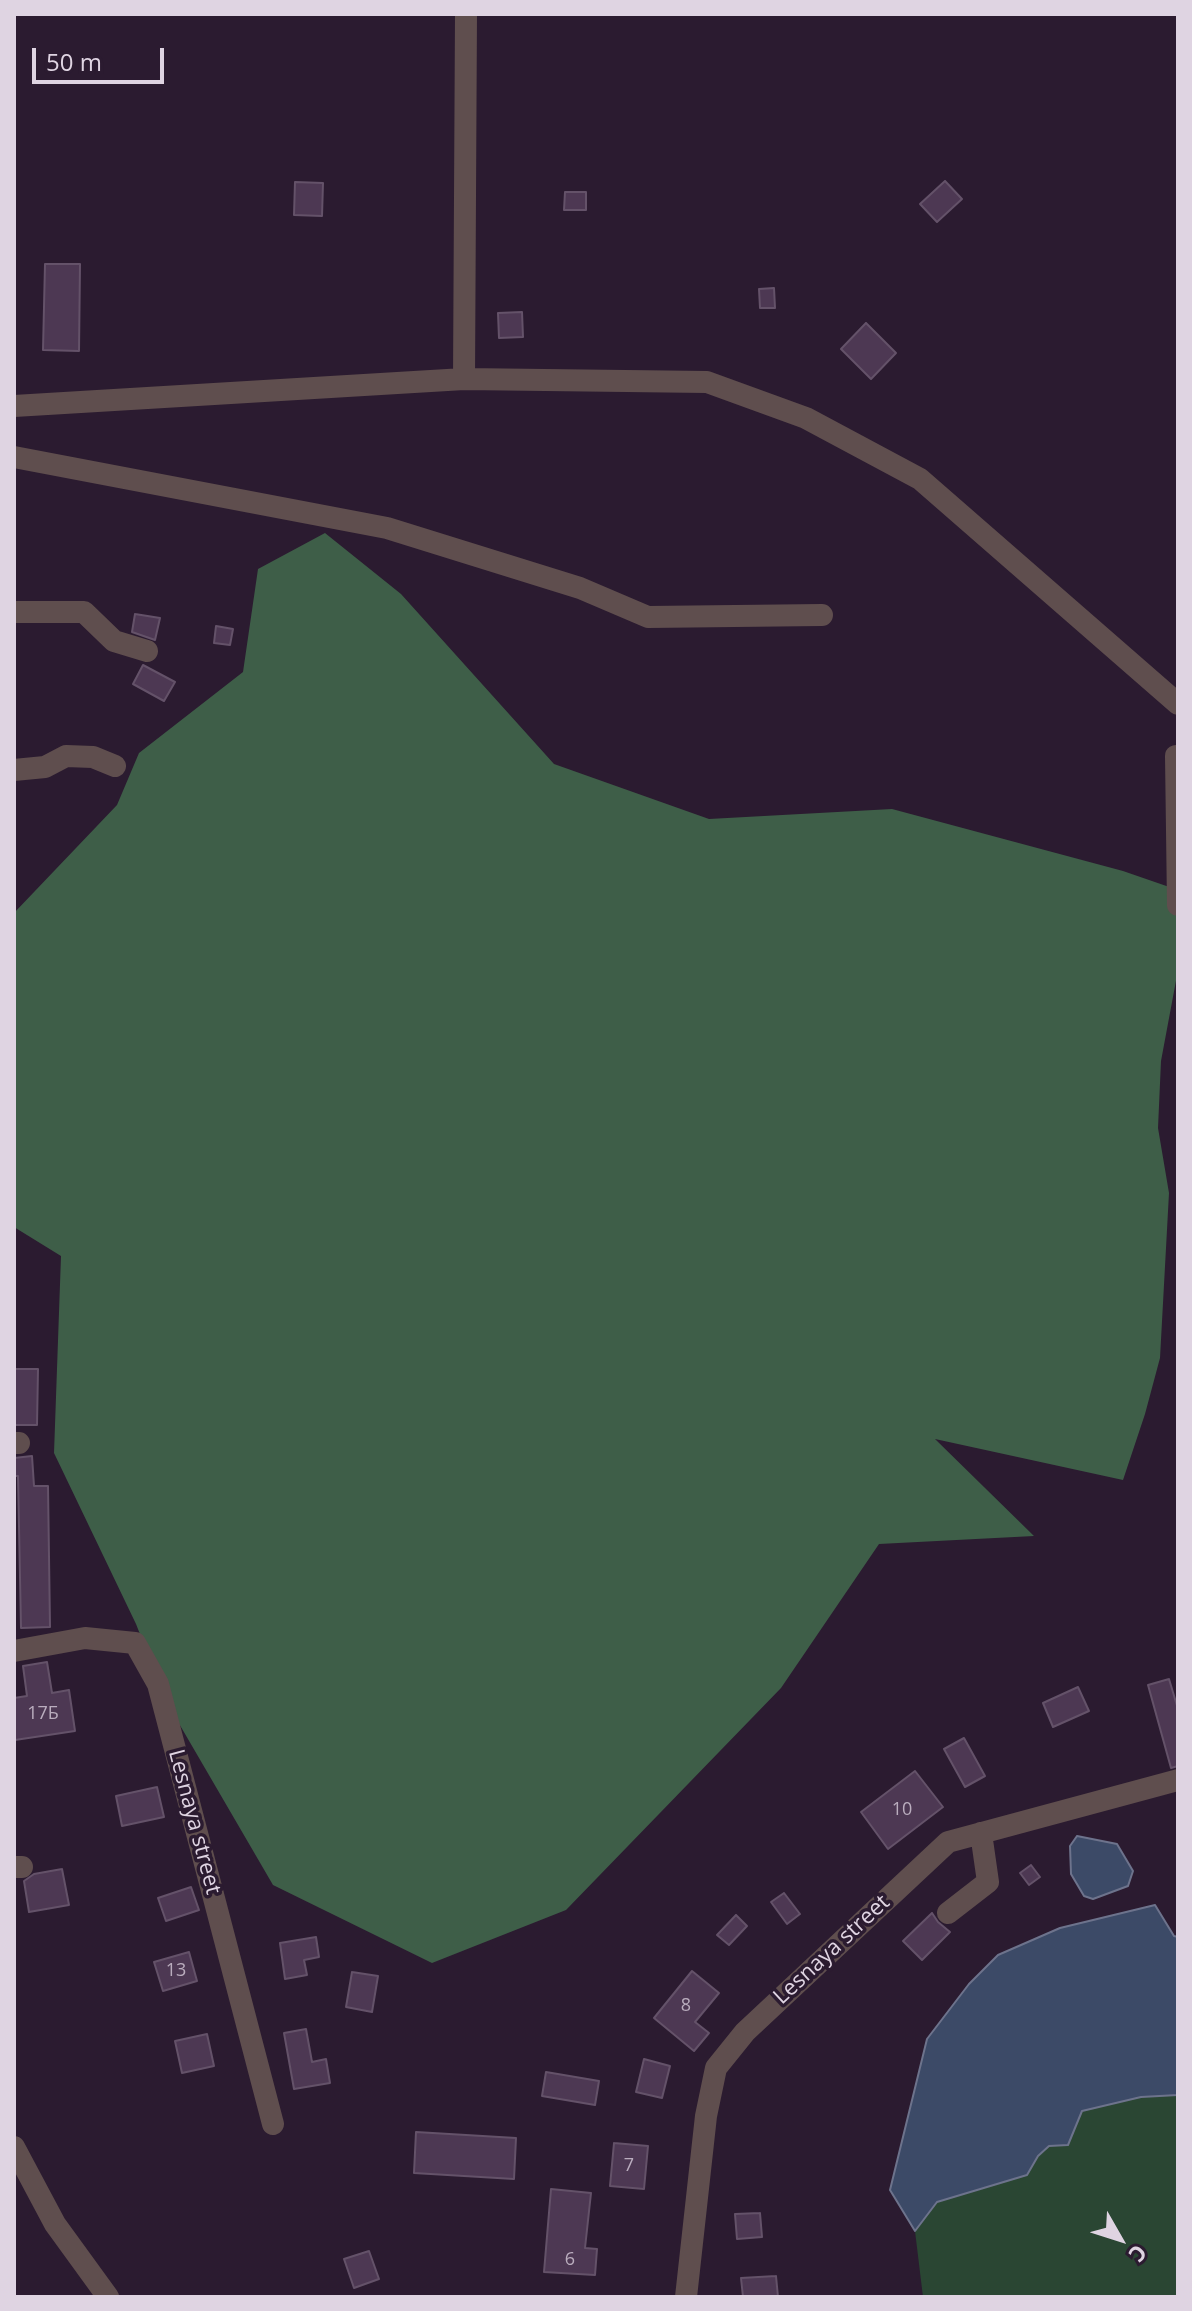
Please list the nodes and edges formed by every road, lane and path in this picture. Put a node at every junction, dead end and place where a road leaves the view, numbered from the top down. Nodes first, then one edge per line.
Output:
1 (466, 14) edge
2 (464, 379) junction
3 (14, 406) edge
4 (14, 457) edge
5 (14, 612) edge
6 (822, 615) dead end
7 (147, 651) dead end
8 (1178, 704) edge
9 (1178, 759) edge
10 (115, 766) dead end
11 (14, 770) edge
12 (1178, 905) edge
13 (14, 1651) edge
14 (1178, 1780) edge
15 (981, 1833) junction
16 (948, 1913) dead end
17 (273, 2124) dead end
18 (14, 2147) edge
19 (108, 2297) edge
20 (686, 2297) edge

1 - 2 street
2 - 3 street
2 - 8 street
4 - 6 street
5 - 7 street
9 - 12 street
10 - 11 street
13 - 17 street, Lesnaya street
14 - 15 street, Lesnaya street
15 - 16 street
15 - 20 street, Lesnaya street
18 - 19 street

